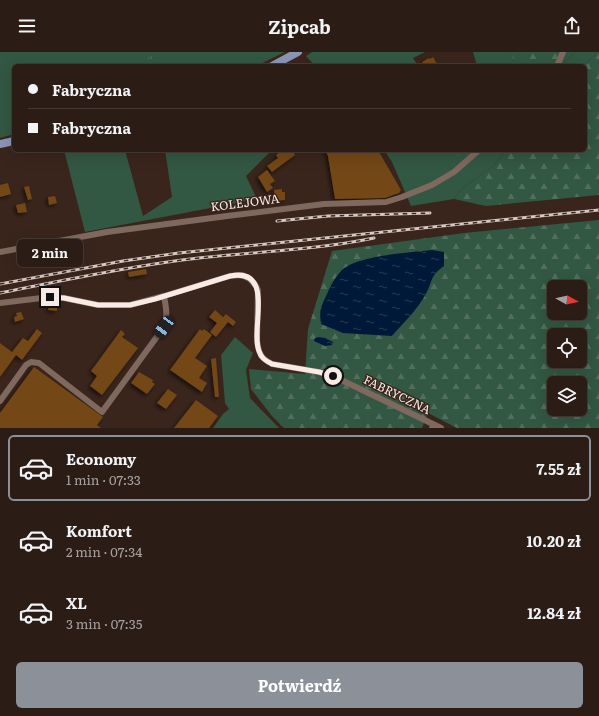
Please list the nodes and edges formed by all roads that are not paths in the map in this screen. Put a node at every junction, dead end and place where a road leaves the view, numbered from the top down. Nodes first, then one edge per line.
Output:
1 (298, 52) edge
2 (563, 52) edge
3 (276, 64) edge
4 (558, 64) edge
5 (12, 141) edge
6 (0, 144) edge
7 (477, 152) edge
8 (0, 252) edge
9 (164, 296) junction
10 (0, 303) edge
11 (0, 401) edge
12 (433, 427) edge
13 (441, 428) edge

1 - 3 main road
2 - 4 street
5 - 6 main road
7 - 8 street, KOLEJOWA
9 - 10 street, FABRYCZNA
9 - 11 street
9 - 12 street, FABRYCZNA
12 - 13 street, FABRYCZNA

